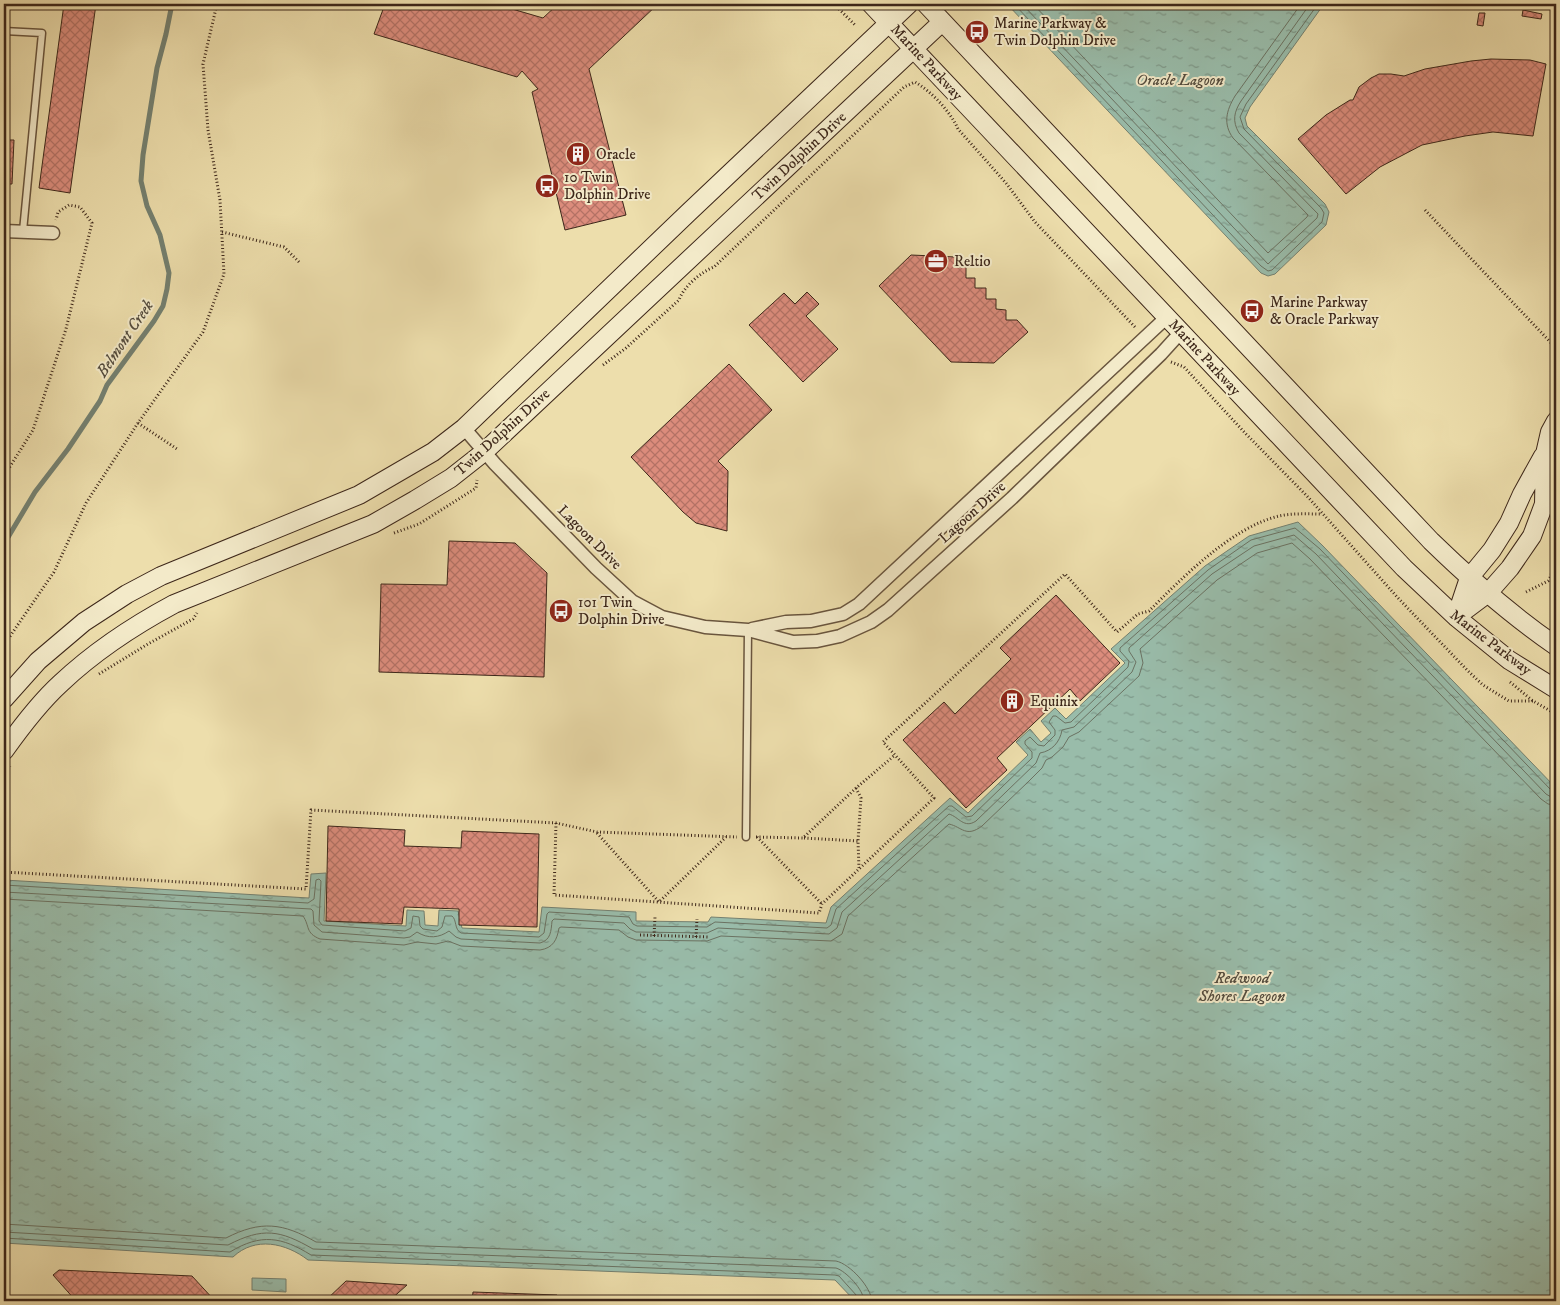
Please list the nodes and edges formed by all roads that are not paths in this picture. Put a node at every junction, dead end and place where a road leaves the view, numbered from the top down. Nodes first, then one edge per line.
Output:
1 (871, 4) edge
2 (909, 4) edge
3 (926, 4) edge
4 (942, 22) junction
5 (890, 23) junction
6 (4, 31) edge
7 (914, 48) junction
8 (4, 231) edge
9 (23, 231) junction
10 (53, 233) road end
11 (1167, 317) junction
12 (1181, 332) junction
13 (1556, 421) edge
14 (464, 428) junction
15 (484, 452) junction
16 (1545, 454) junction
17 (1470, 578) junction
18 (1488, 593) junction
19 (1456, 617) junction
20 (748, 630) junction
21 (1556, 646) edge
22 (1556, 690) edge
23 (4, 699) edge
24 (8, 756) edge
25 (746, 837) road end

1 - 5 main road, Marine Parkway
2 - 5 main road, Twin Dolphin Drive
3 - 4 main road
4 - 7 main road, Twin Dolphin Drive
4 - 17 main road
5 - 7 main road, Marine Parkway
5 - 14 main road, Twin Dolphin Drive
6 - 9 lane
7 - 11 main road, Marine Parkway
7 - 15 main road, Twin Dolphin Drive
8 - 9 street
9 - 10 street
11 - 12 main road, Marine Parkway
11 - 20 street, Lagoon Drive
12 - 19 main road, Marine Parkway
12 - 20 street, Lagoon Drive
13 - 16 main road
14 - 15 street, Lagoon Drive
14 - 23 main road, Twin Dolphin Drive
15 - 20 street, Lagoon Drive
15 - 24 main road, Twin Dolphin Drive
16 - 17 main road
16 - 18 main road
17 - 18 main road
17 - 19 main road
18 - 19 main road
18 - 21 main road
19 - 22 main road, Marine Parkway
20 - 25 lane

